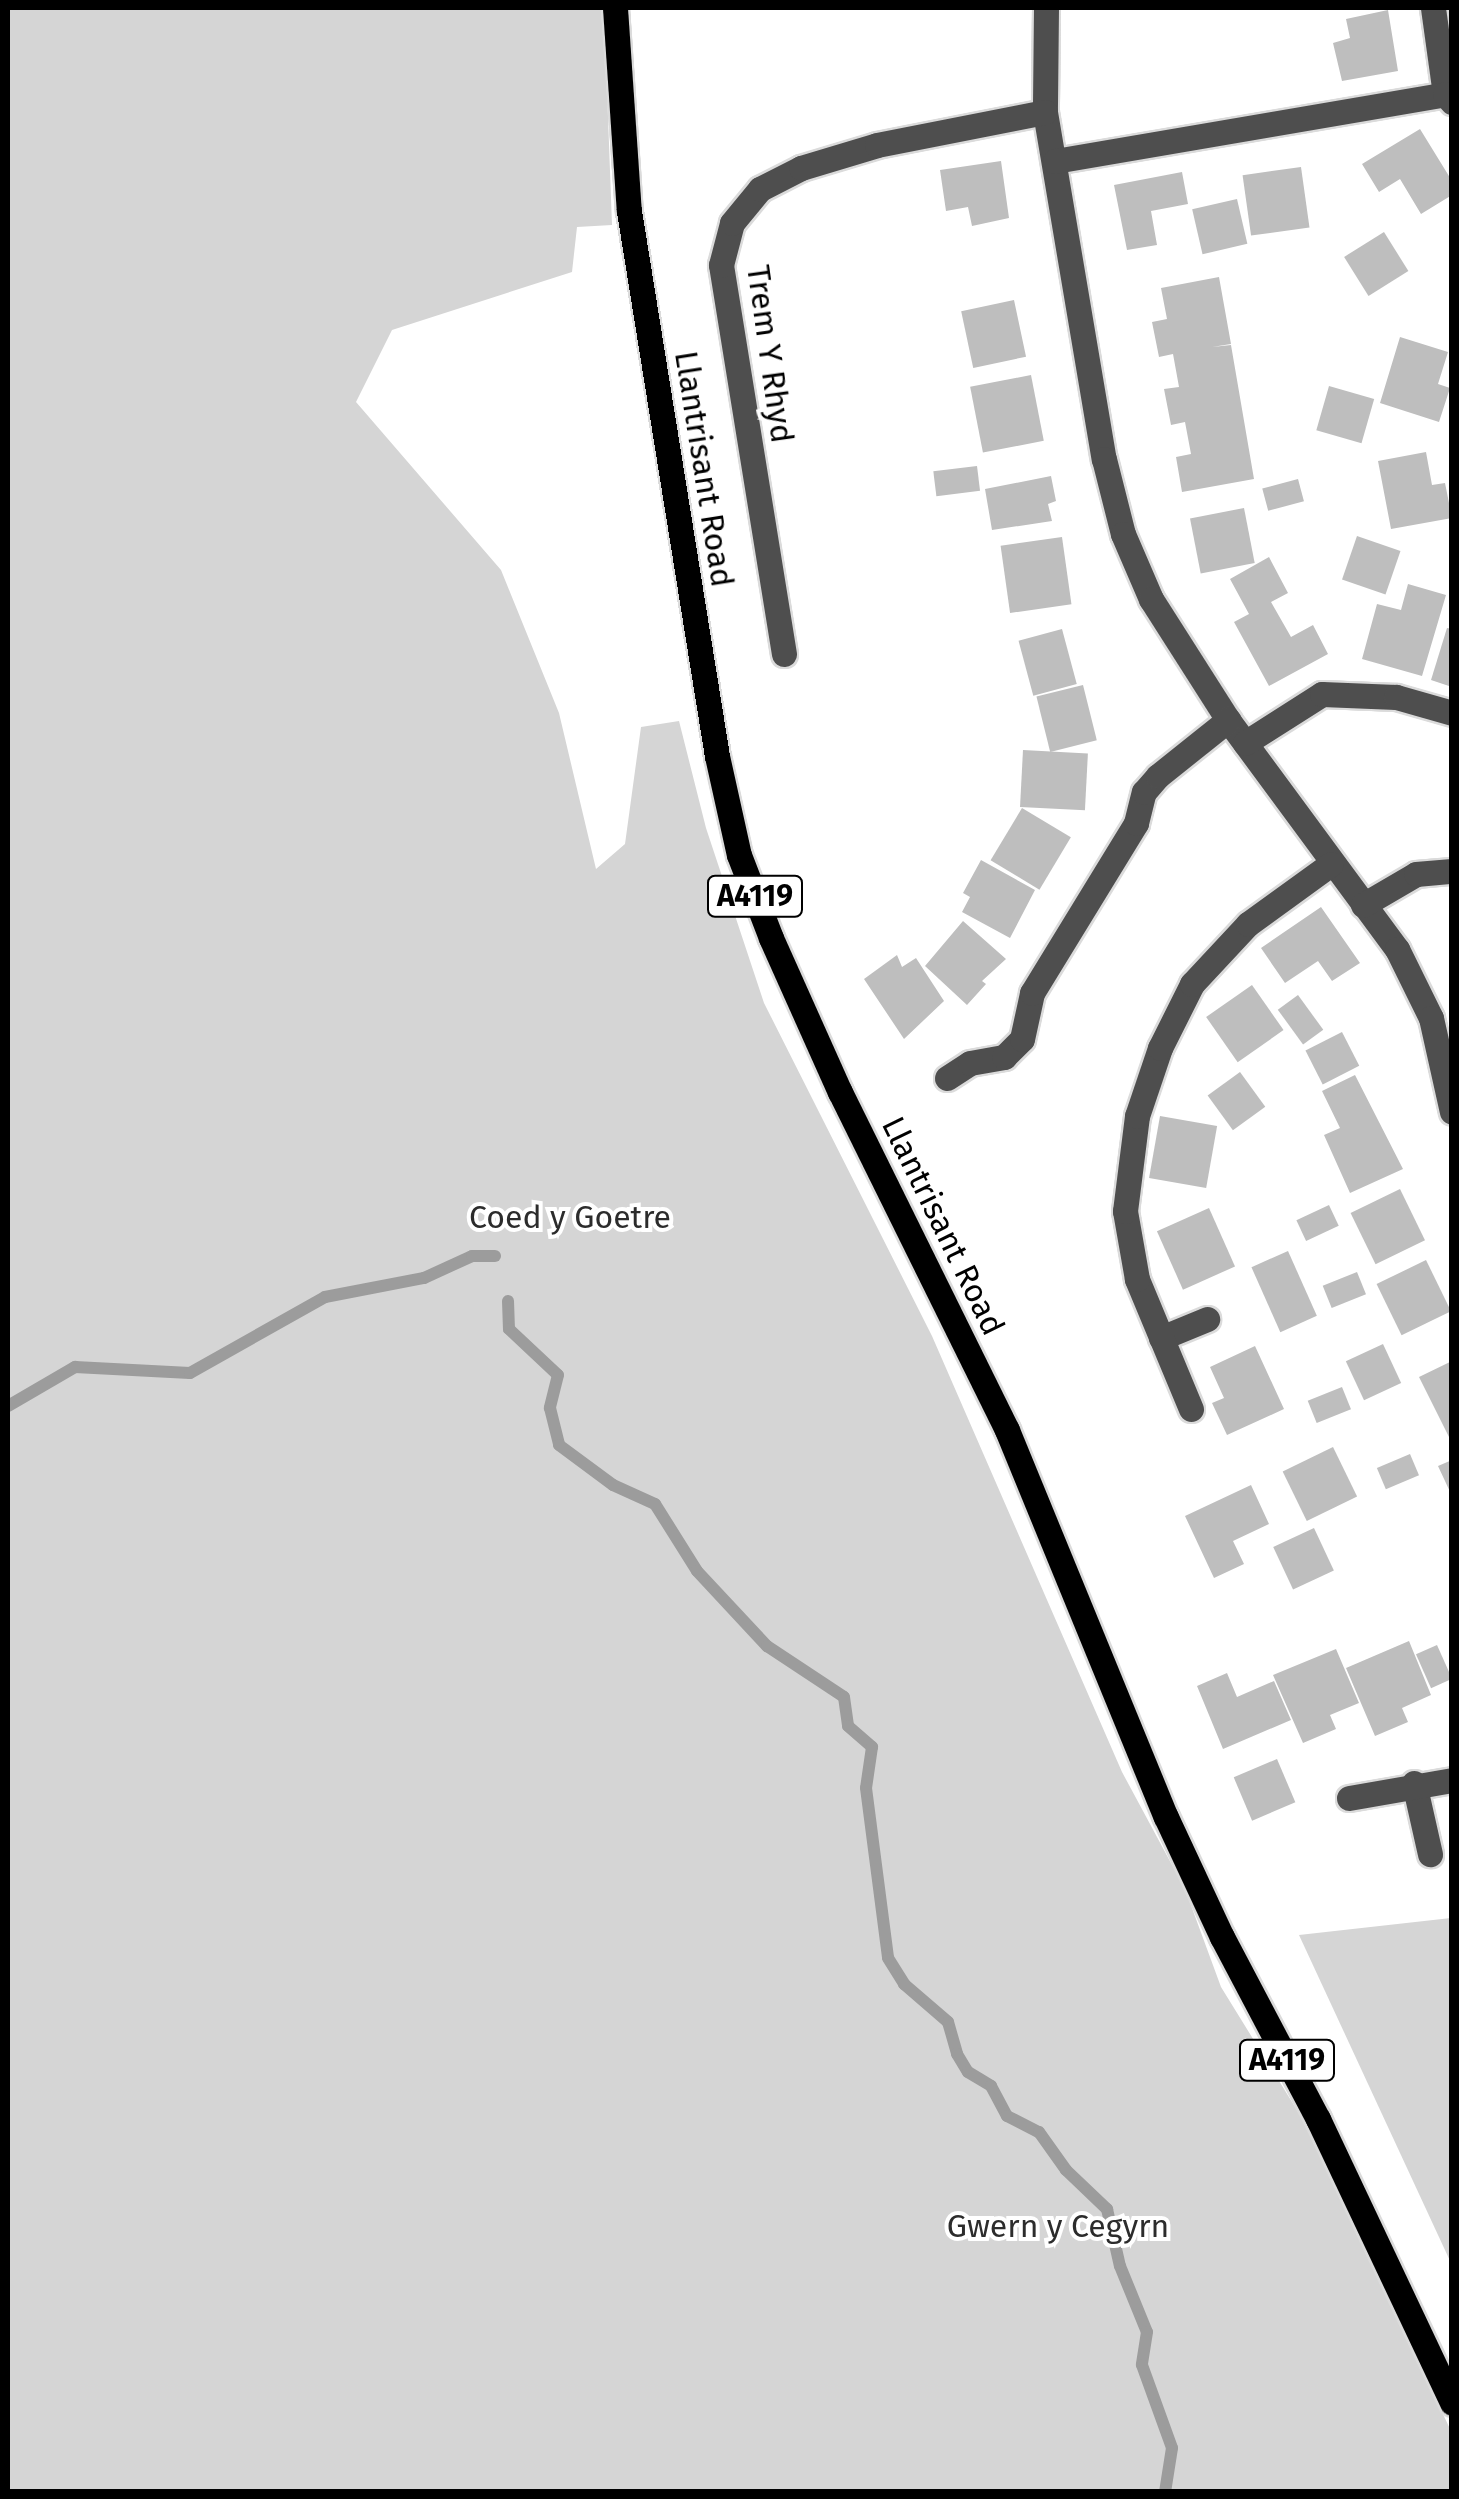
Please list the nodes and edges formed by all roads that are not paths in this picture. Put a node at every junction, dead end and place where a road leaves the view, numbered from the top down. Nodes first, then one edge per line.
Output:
1 (615, 8) edge
2 (1046, 8) edge
3 (1433, 8) edge
4 (1448, 98) edge
5 (1046, 112) junction
6 (1055, 161) junction
7 (784, 654) dead end
8 (1452, 712) edge
9 (1228, 720) junction
10 (1245, 743) junction
11 (1331, 864) junction
12 (1452, 870) edge
13 (1363, 904) junction
14 (947, 1078) dead end
15 (1452, 1112) edge
16 (1207, 1319) dead end
17 (1161, 1338) junction
18 (1191, 1410) dead end
19 (1452, 1780) edge
20 (1414, 1784) junction
21 (1349, 1798) dead end
22 (1430, 1854) dead end
23 (1452, 2403) edge

1 - 23 main road, Llantrisant Road / A4119
2 - 5 street
3 - 4 street
4 - 6 street
5 - 6 street
5 - 7 street, Trem Y Rhyd
6 - 9 street
8 - 10 street
9 - 10 street
9 - 14 street
10 - 11 street
11 - 13 street
11 - 17 street
12 - 13 street
13 - 15 street
16 - 17 street
17 - 18 street
19 - 20 street
20 - 21 street
20 - 22 street

